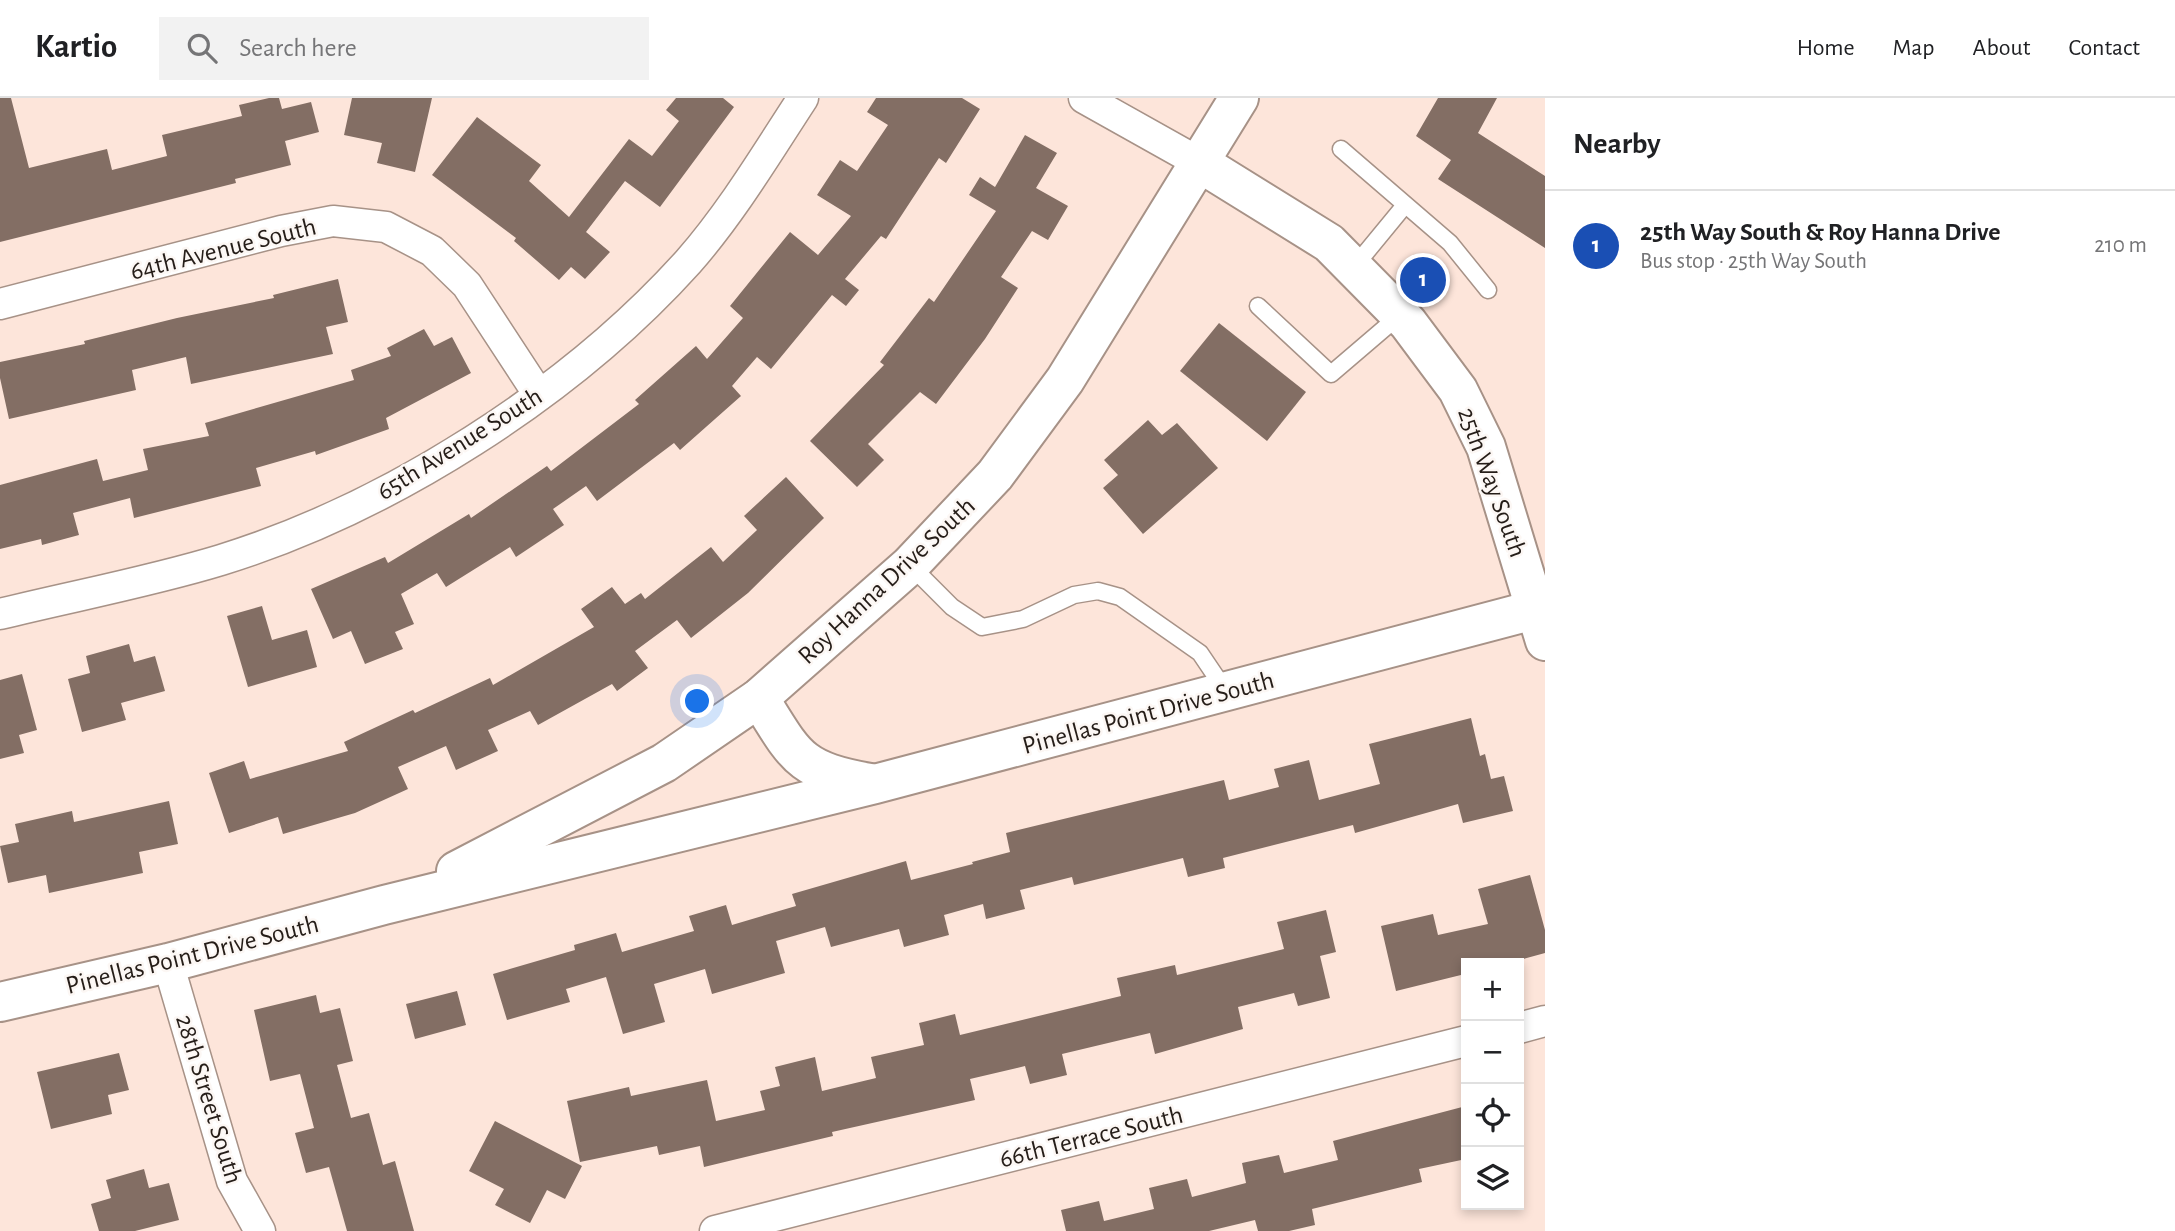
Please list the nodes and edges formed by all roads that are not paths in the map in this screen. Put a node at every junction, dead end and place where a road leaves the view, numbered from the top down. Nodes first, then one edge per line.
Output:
1 (803, 98) edge
2 (1084, 98) edge
3 (1239, 98) edge
4 (1341, 149) dead end
5 (1200, 163) junction
6 (1405, 205) junction
7 (1354, 267) junction
8 (1488, 290) dead end
9 (0, 304) edge
10 (1258, 306) dead end
11 (1400, 314) junction
12 (539, 395) junction
13 (910, 565) junction
14 (0, 614) edge
15 (1542, 619) edge
16 (1226, 691) junction
17 (759, 698) junction
18 (875, 784) junction
19 (384, 905) junction
20 (168, 963) junction
21 (0, 1002) edge
22 (1545, 1021) edge
23 (1524, 1027) edge
24 (1461, 1042) edge
25 (260, 1231) edge
26 (715, 1231) edge

1 - 12 street, 65th Avenue South
2 - 5 street, 25th Way South
3 - 5 street, Roy Hanna Drive South
4 - 6 lane
5 - 7 street, 25th Way South
5 - 13 street, Roy Hanna Drive South
6 - 7 lane
6 - 8 lane
7 - 11 street, 25th Way South
9 - 12 street, 64th Avenue South
10 - 11 lane
11 - 15 street, 25th Way South
12 - 14 street, 65th Avenue South
13 - 16 lane
13 - 17 street, Roy Hanna Drive South
15 - 16 street, Pinellas Point Drive South
16 - 18 street, Pinellas Point Drive South
17 - 18 street, Pinellas Point Drive South
17 - 19 street, Roy Hanna Drive South
18 - 19 street
19 - 20 street, Pinellas Point Drive South
20 - 21 street, Pinellas Point Drive South
20 - 25 street, 28th Street South
22 - 23 street
24 - 26 street, 66th Terrace South

